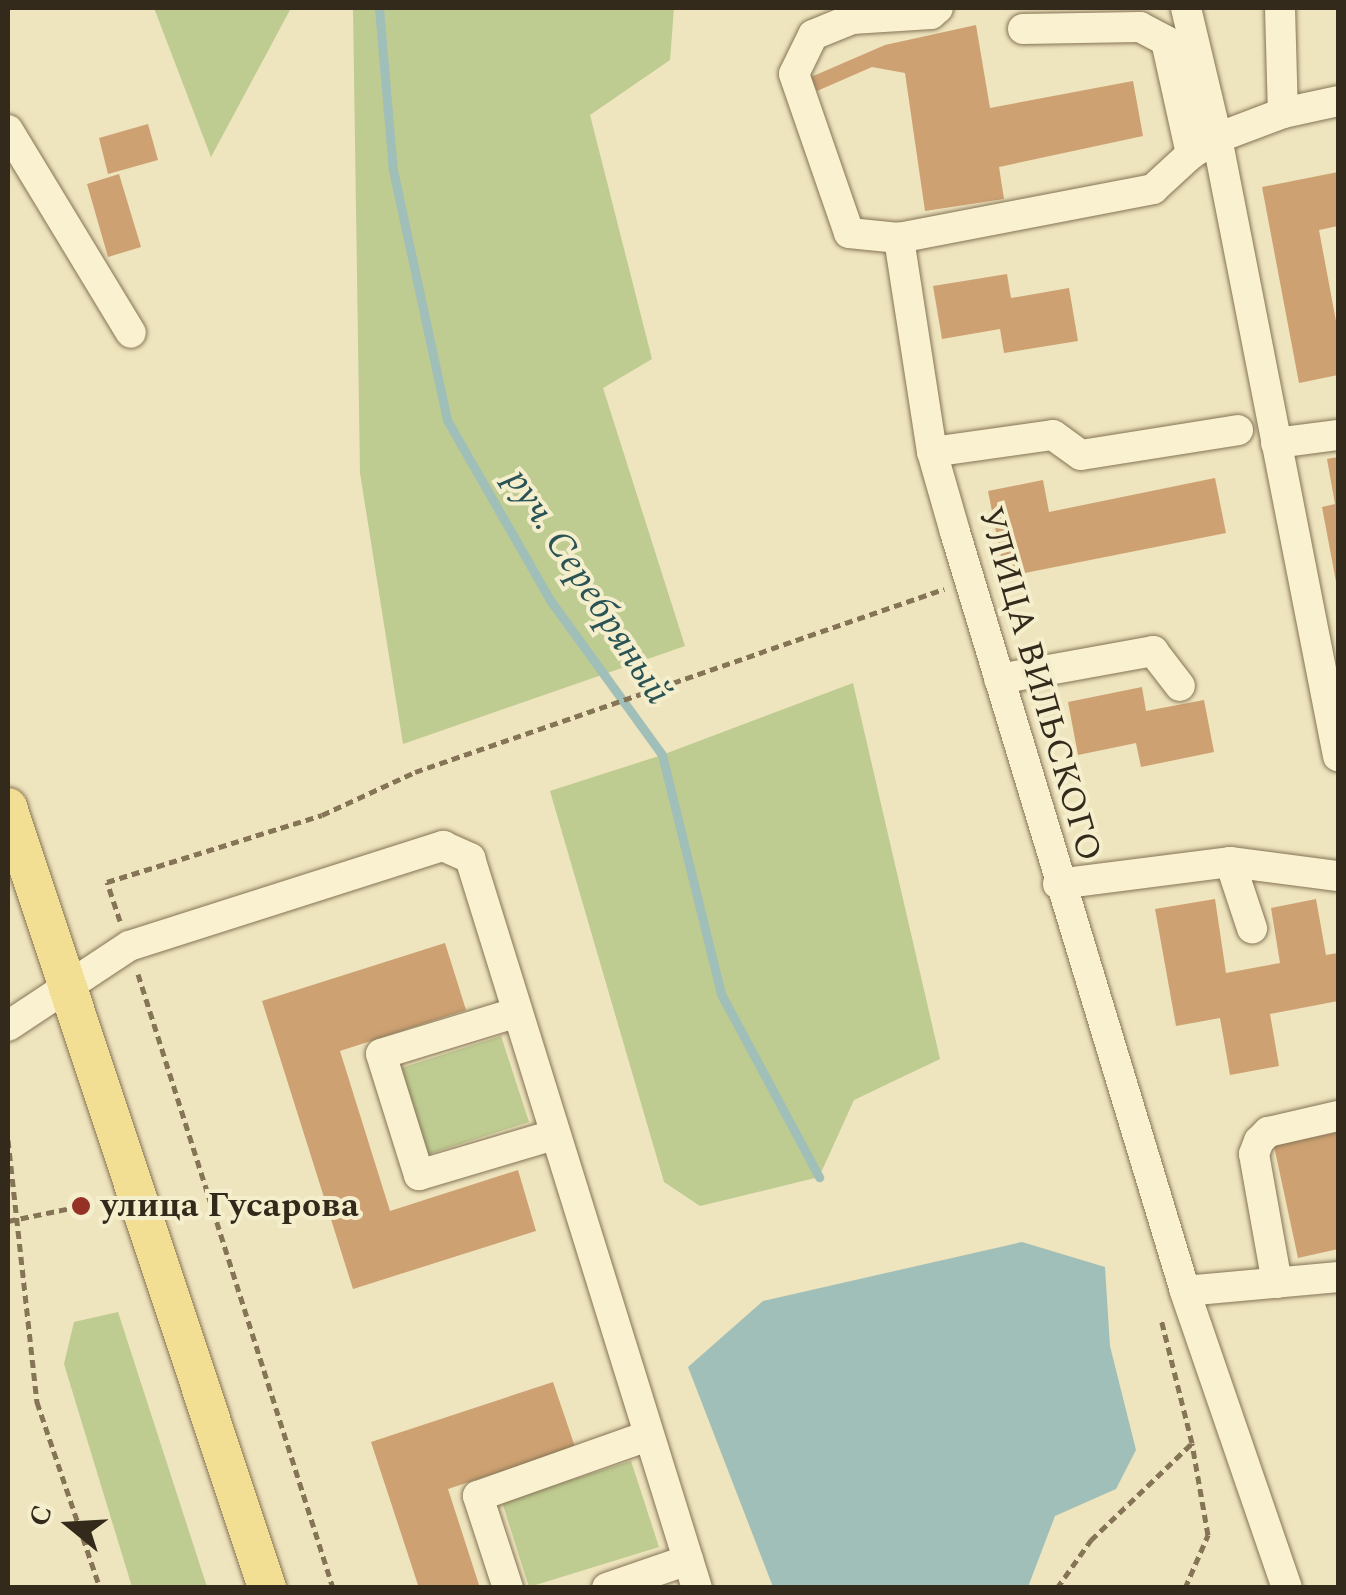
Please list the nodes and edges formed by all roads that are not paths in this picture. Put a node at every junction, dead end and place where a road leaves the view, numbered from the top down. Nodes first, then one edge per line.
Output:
1 (938, 8) edge
2 (1186, 8) edge
3 (1280, 8) edge
4 (852, 13) edge
5 (1023, 28) dead end
6 (1338, 101) edge
7 (1283, 113) junction
8 (8, 130) edge
9 (1217, 138) junction
10 (1191, 154) junction
11 (899, 238) junction
12 (131, 333) dead end
13 (1238, 430) dead end
14 (1338, 435) edge
15 (1276, 443) junction
16 (932, 452) junction
17 (1000, 679) junction
18 (1180, 686) dead end
19 (1338, 756) edge
20 (8, 807) edge
21 (1230, 862) junction
22 (1338, 876) edge
23 (1058, 884) junction
24 (1252, 928) dead end
25 (66, 984) junction
26 (516, 1012) junction
27 (8, 1026) edge
28 (1338, 1116) edge
29 (554, 1135) junction
30 (1338, 1277) edge
31 (1277, 1283) junction
32 (1185, 1291) junction
33 (647, 1436) junction
34 (692, 1574) edge
35 (267, 1588) edge
36 (508, 1588) edge
37 (607, 1588) edge
38 (1287, 1588) edge

1 - 4 street
2 - 9 street
3 - 7 street
4 - 11 street
5 - 10 street
6 - 7 street
7 - 9 street
8 - 12 street
9 - 10 street
9 - 15 street
10 - 11 street
11 - 16 street, УЛИЦА ВИЛЬСКОГО
13 - 16 street
14 - 15 street
15 - 19 street
16 - 17 street, УЛИЦА ВИЛЬСКОГО
17 - 18 street
17 - 23 street, УЛИЦА ВИЛЬСКОГО
20 - 25 main road
21 - 22 street
21 - 23 street
21 - 24 street
23 - 32 street, УЛИЦА ВИЛЬСКОГО
25 - 26 street
25 - 27 street
25 - 35 main road
26 - 29 street
26 - 29 street
28 - 31 street
29 - 33 street
30 - 31 street
31 - 32 street
32 - 38 street, УЛИЦА ВИЛЬСКОГО
33 - 34 street
33 - 36 street
34 - 37 street

